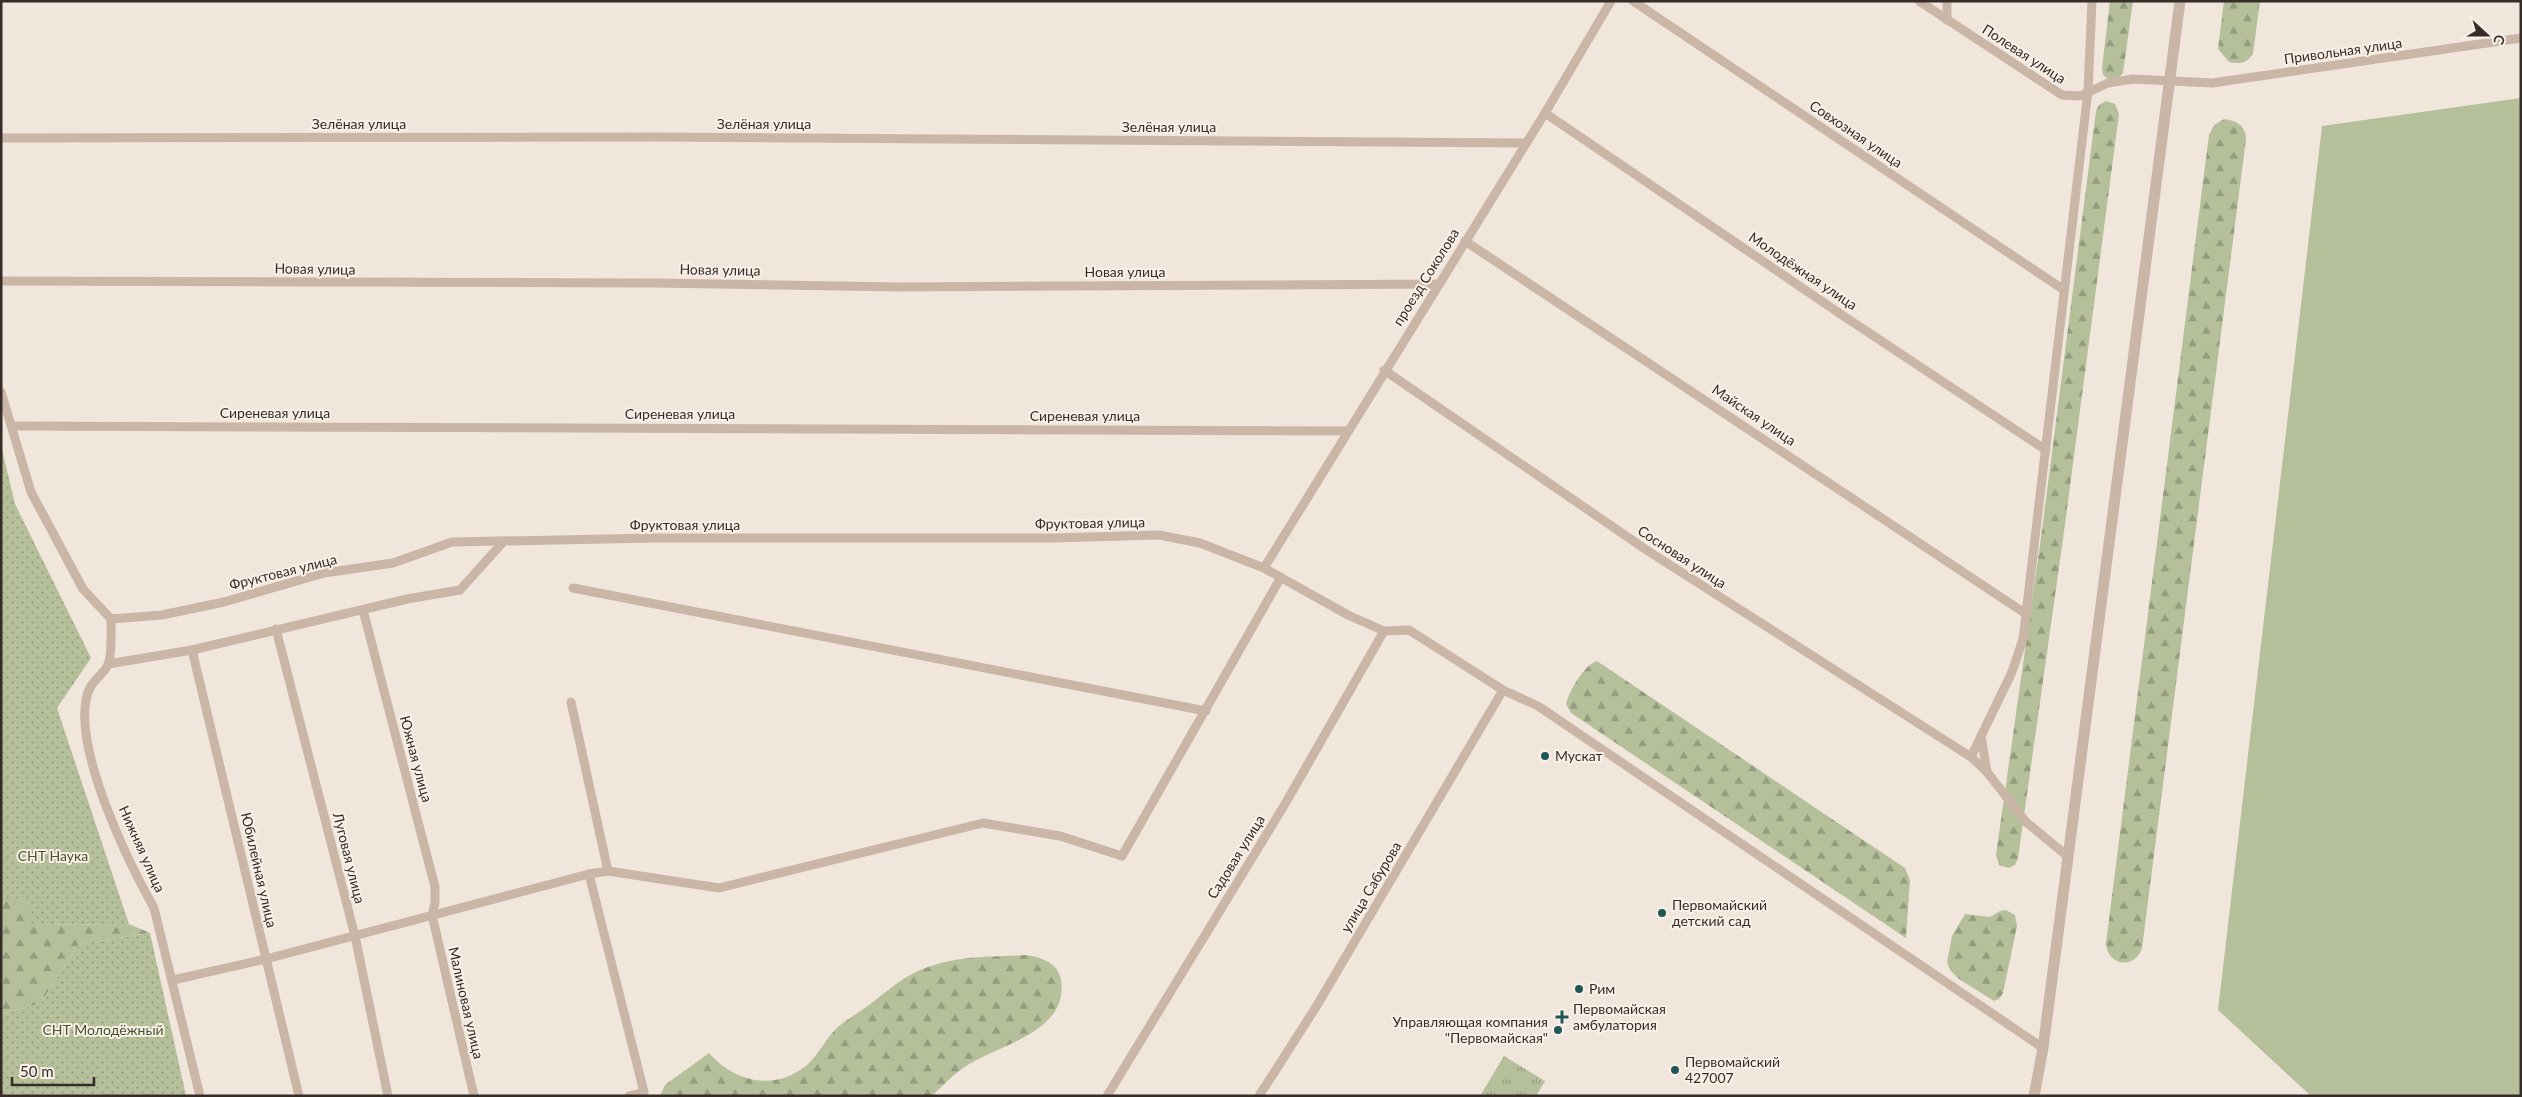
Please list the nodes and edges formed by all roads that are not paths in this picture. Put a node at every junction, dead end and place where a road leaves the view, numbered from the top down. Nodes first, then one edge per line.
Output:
1 (1611, 1) edge
2 (1633, 1) edge
3 (1919, 1) edge
4 (1947, 1) edge
5 (2092, 1) edge
6 (2180, 1) edge
7 (1947, 20) junction
8 (2521, 38) edge
9 (2168, 80) junction
10 (2088, 92) junction
11 (1545, 113) junction
12 (1, 138) edge
13 (1526, 143) junction
14 (1465, 241) junction
15 (1, 281) edge
16 (1439, 284) junction
17 (2064, 290) junction
18 (1384, 370) junction
19 (1, 392) edge
20 (12, 426) junction
21 (1348, 431) junction
22 (2046, 450) junction
23 (504, 541) junction
24 (1264, 568) junction
25 (1281, 577) junction
26 (573, 588) dead end
27 (363, 610) junction
28 (2026, 614) junction
29 (112, 619) junction
30 (276, 629) junction
31 (1384, 630) junction
32 (192, 650) junction
33 (108, 664) junction
34 (1503, 690) junction
35 (571, 702) dead end
36 (1206, 711) junction
37 (1981, 736) junction
38 (1971, 758) junction
39 (1987, 772) junction
40 (2066, 855) junction
41 (608, 871) junction
42 (589, 874) junction
43 (432, 915) junction
44 (355, 936) junction
45 (266, 959) junction
46 (173, 980) junction
47 (2043, 1048) junction
48 (200, 1096) edge
49 (299, 1096) edge
50 (388, 1096) edge
51 (474, 1096) edge
52 (629, 1096) edge
53 (1108, 1096) edge
54 (1259, 1096) edge
55 (2034, 1096) edge

1 - 11 street, проезд Соколова
2 - 17 street, Совхозная улица
3 - 7 street, Полевая улица
4 - 7 street
5 - 10 street
6 - 9 street
7 - 10 street, Полевая улица
8 - 9 street, Привольная улица
9 - 10 street, Полевая улица
9 - 40 street
10 - 17 street
11 - 13 street, проезд Соколова
11 - 22 street, Молодёжная улица
12 - 13 street, Зелёная улица
13 - 14 street, проезд Соколова
14 - 16 street, проезд Соколова
14 - 28 street, Майская улица
15 - 16 street, Новая улица
16 - 18 street, проезд Соколова
17 - 22 street
18 - 21 street, проезд Соколова
18 - 38 street, Сосновая улица
19 - 20 street
20 - 21 street, Сиреневая улица
20 - 29 street
21 - 24 street, проезд Соколова
22 - 28 street
23 - 24 street, Фруктовая улица
23 - 27 street
23 - 29 street, Фруктовая улица
24 - 25 street, Фруктовая улица
25 - 31 street, Фруктовая улица
25 - 36 street
26 - 36 street
27 - 30 street
27 - 43 street, Южная улица
28 - 37 street
29 - 33 street
30 - 32 street
30 - 44 street, Луговая улица
31 - 34 street
31 - 53 street, Садовая улица
32 - 33 street
32 - 45 street, Юбилейная улица
33 - 46 street, Нижняя улица
34 - 47 street
34 - 54 street, улица Сабурова
35 - 41 street
36 - 41 street
37 - 38 street
37 - 39 street
38 - 39 street, Сосновая улица
39 - 40 street, Сосновая улица
40 - 47 street
41 - 42 street
42 - 43 street
42 - 52 street
43 - 44 street
43 - 51 street, Малиновая улица
44 - 45 street
44 - 50 street, Луговая улица
45 - 46 street
45 - 49 street, Юбилейная улица
46 - 48 street, Нижняя улица
47 - 55 street

